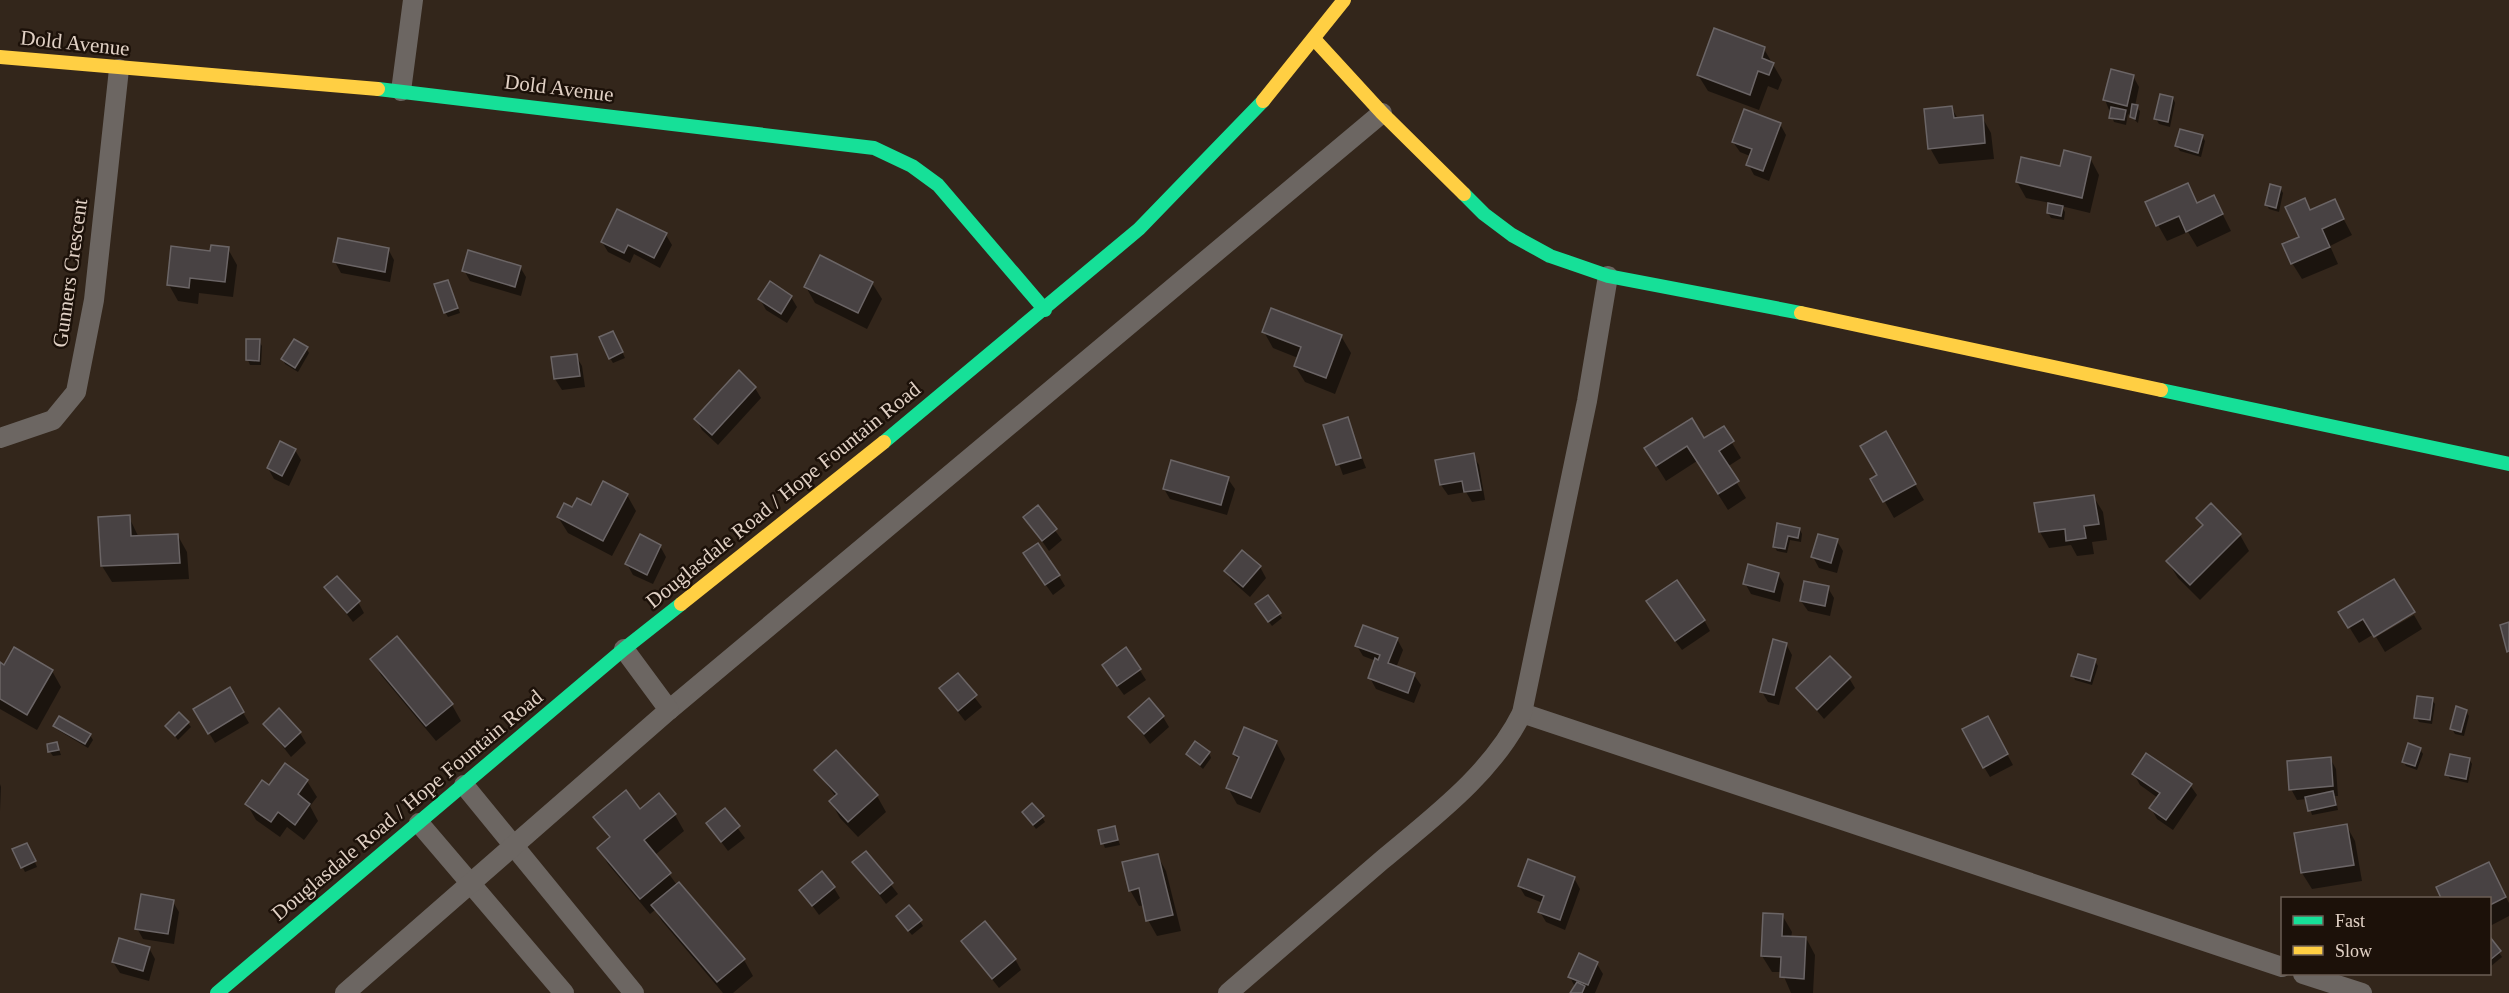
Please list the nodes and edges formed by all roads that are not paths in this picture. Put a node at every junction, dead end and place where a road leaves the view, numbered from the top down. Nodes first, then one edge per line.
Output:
1 (413, 0) edge
2 (1344, 0) edge
3 (1315, 40) junction
4 (0, 57) edge
5 (119, 69) junction
6 (401, 91) junction
7 (1382, 113) junction
8 (1608, 276) junction
9 (1046, 310) junction
10 (0, 438) edge
11 (2509, 464) edge
12 (624, 649) junction
13 (669, 710) junction
14 (1522, 713) junction
15 (464, 785) junction
16 (419, 823) junction
17 (512, 847) junction
18 (470, 882) junction
19 (2281, 966) edge
20 (2306, 975) edge
21 (217, 993) edge
22 (345, 993) edge
23 (564, 993) edge
24 (634, 993) edge
25 (1228, 993) edge
26 (2362, 993) edge

1 - 6 street
2 - 3 street, Douglasdale Road / Hope Fountain Road
3 - 7 street
3 - 9 street, Douglasdale Road / Hope Fountain Road
4 - 5 street, Dold Avenue
5 - 6 street, Dold Avenue
5 - 10 street, Gunners Crescent
6 - 9 street, Dold Avenue
7 - 8 street
7 - 13 street
8 - 11 street
8 - 14 street
9 - 12 street, Douglasdale Road / Hope Fountain Road
12 - 13 street
12 - 15 street, Douglasdale Road / Hope Fountain Road
13 - 17 street
14 - 19 street
14 - 25 street
15 - 16 street, Douglasdale Road / Hope Fountain Road
15 - 17 street
16 - 18 street
16 - 21 street, Douglasdale Road / Hope Fountain Road
17 - 18 street
17 - 24 street
18 - 22 street
18 - 23 street
20 - 26 street

